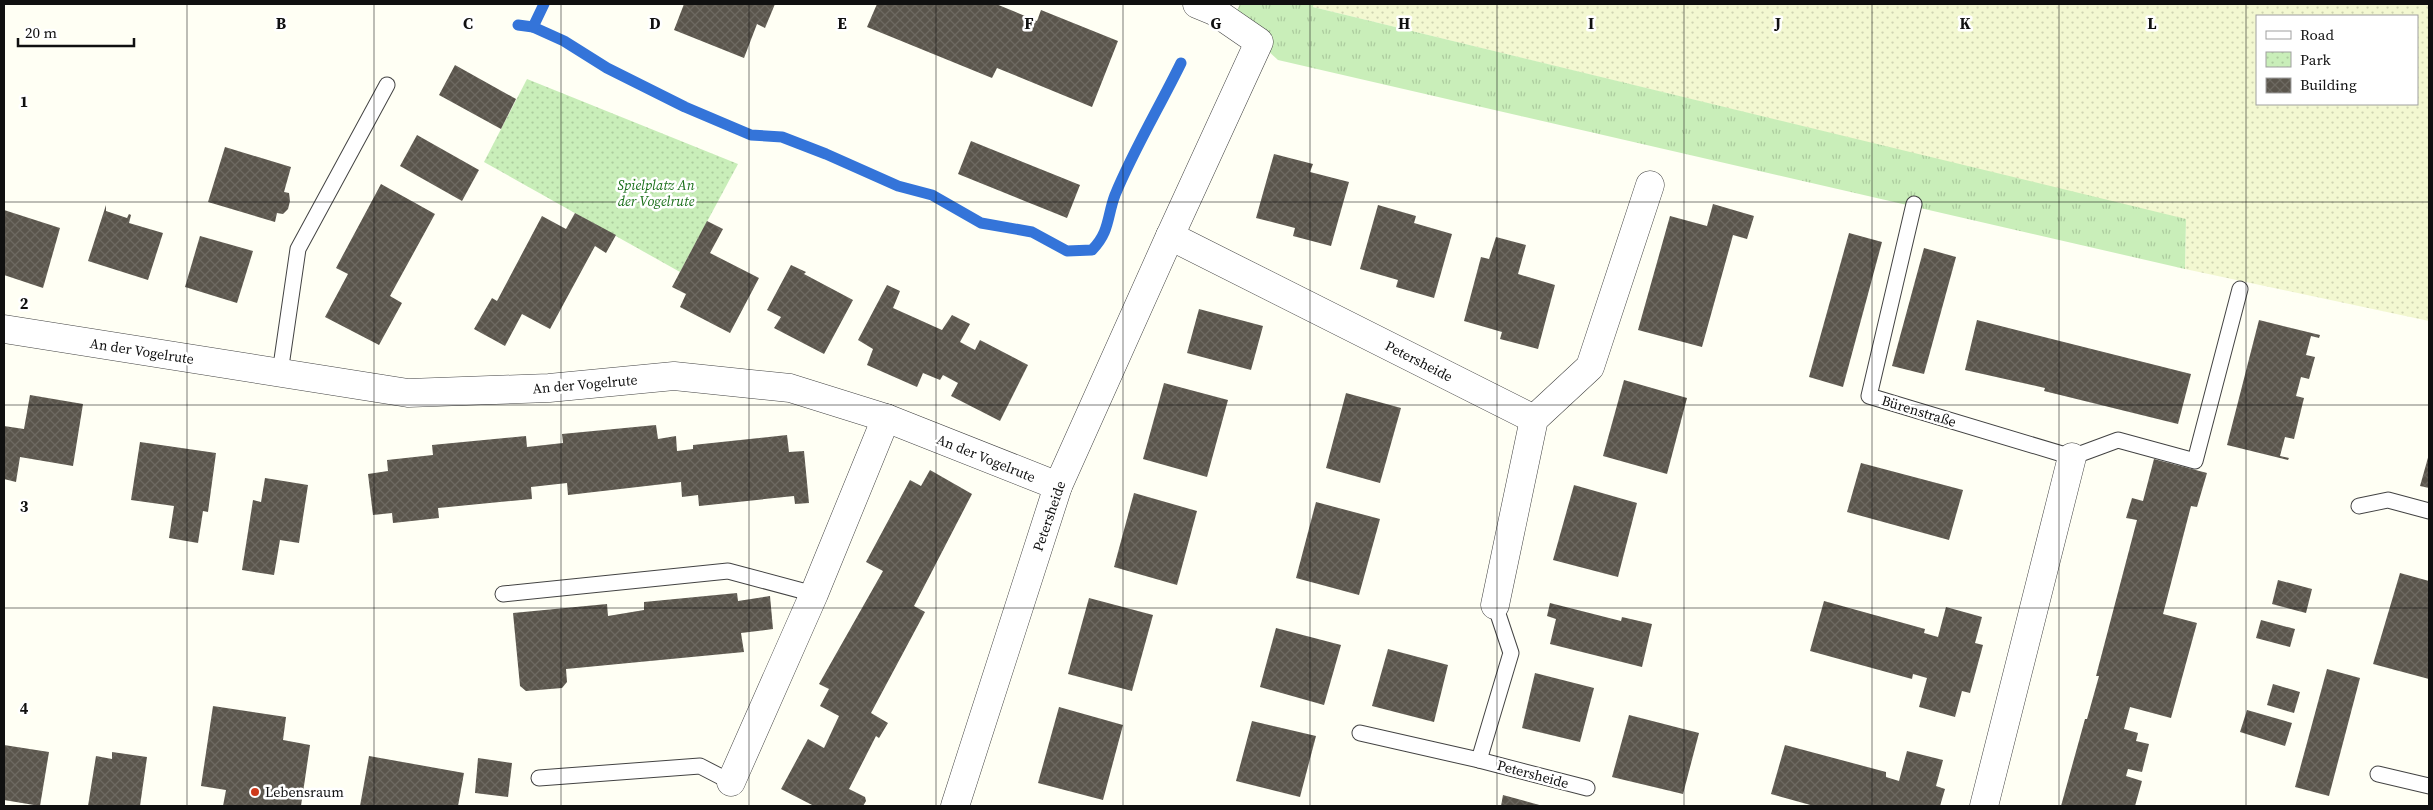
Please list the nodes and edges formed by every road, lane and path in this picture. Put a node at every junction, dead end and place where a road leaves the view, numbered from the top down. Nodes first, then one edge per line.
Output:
1 (1198, 4) edge
2 (387, 84) dead end
3 (1650, 185) dead end
4 (1914, 204) dead end
5 (1170, 236) junction
6 (2240, 289) dead end
7 (4, 329) edge
8 (280, 373) junction
9 (886, 418) junction
10 (1534, 419) junction
11 (2072, 457) junction
12 (1058, 486) junction
13 (2359, 506) dead end
14 (2429, 511) edge
15 (503, 594) dead end
16 (814, 594) junction
17 (1495, 605) joint
18 (1360, 732) dead end
19 (1479, 760) junction
20 (2378, 774) dead end
21 (538, 778) dead end
22 (731, 782) joint
23 (2429, 786) edge
24 (1587, 788) dead end
25 (955, 806) edge
26 (1984, 806) edge

1 - 5 street, Petersheide
2 - 8 lane
3 - 10 street
4 - 11 lane, Bürenstraße
5 - 10 street, Petersheide
5 - 12 street, Petersheide
6 - 11 lane
7 - 8 street, An der Vogelrute
8 - 9 street, An der Vogelrute
9 - 12 street, An der Vogelrute
9 - 16 street
10 - 17 street, Petersheide
11 - 26 street
12 - 25 street, Petersheide
13 - 14 lane
15 - 16 lane
16 - 22 street
17 - 19 lane, Petersheide
18 - 19 lane, Petersheide
19 - 24 lane, Petersheide
20 - 23 lane
21 - 22 lane

